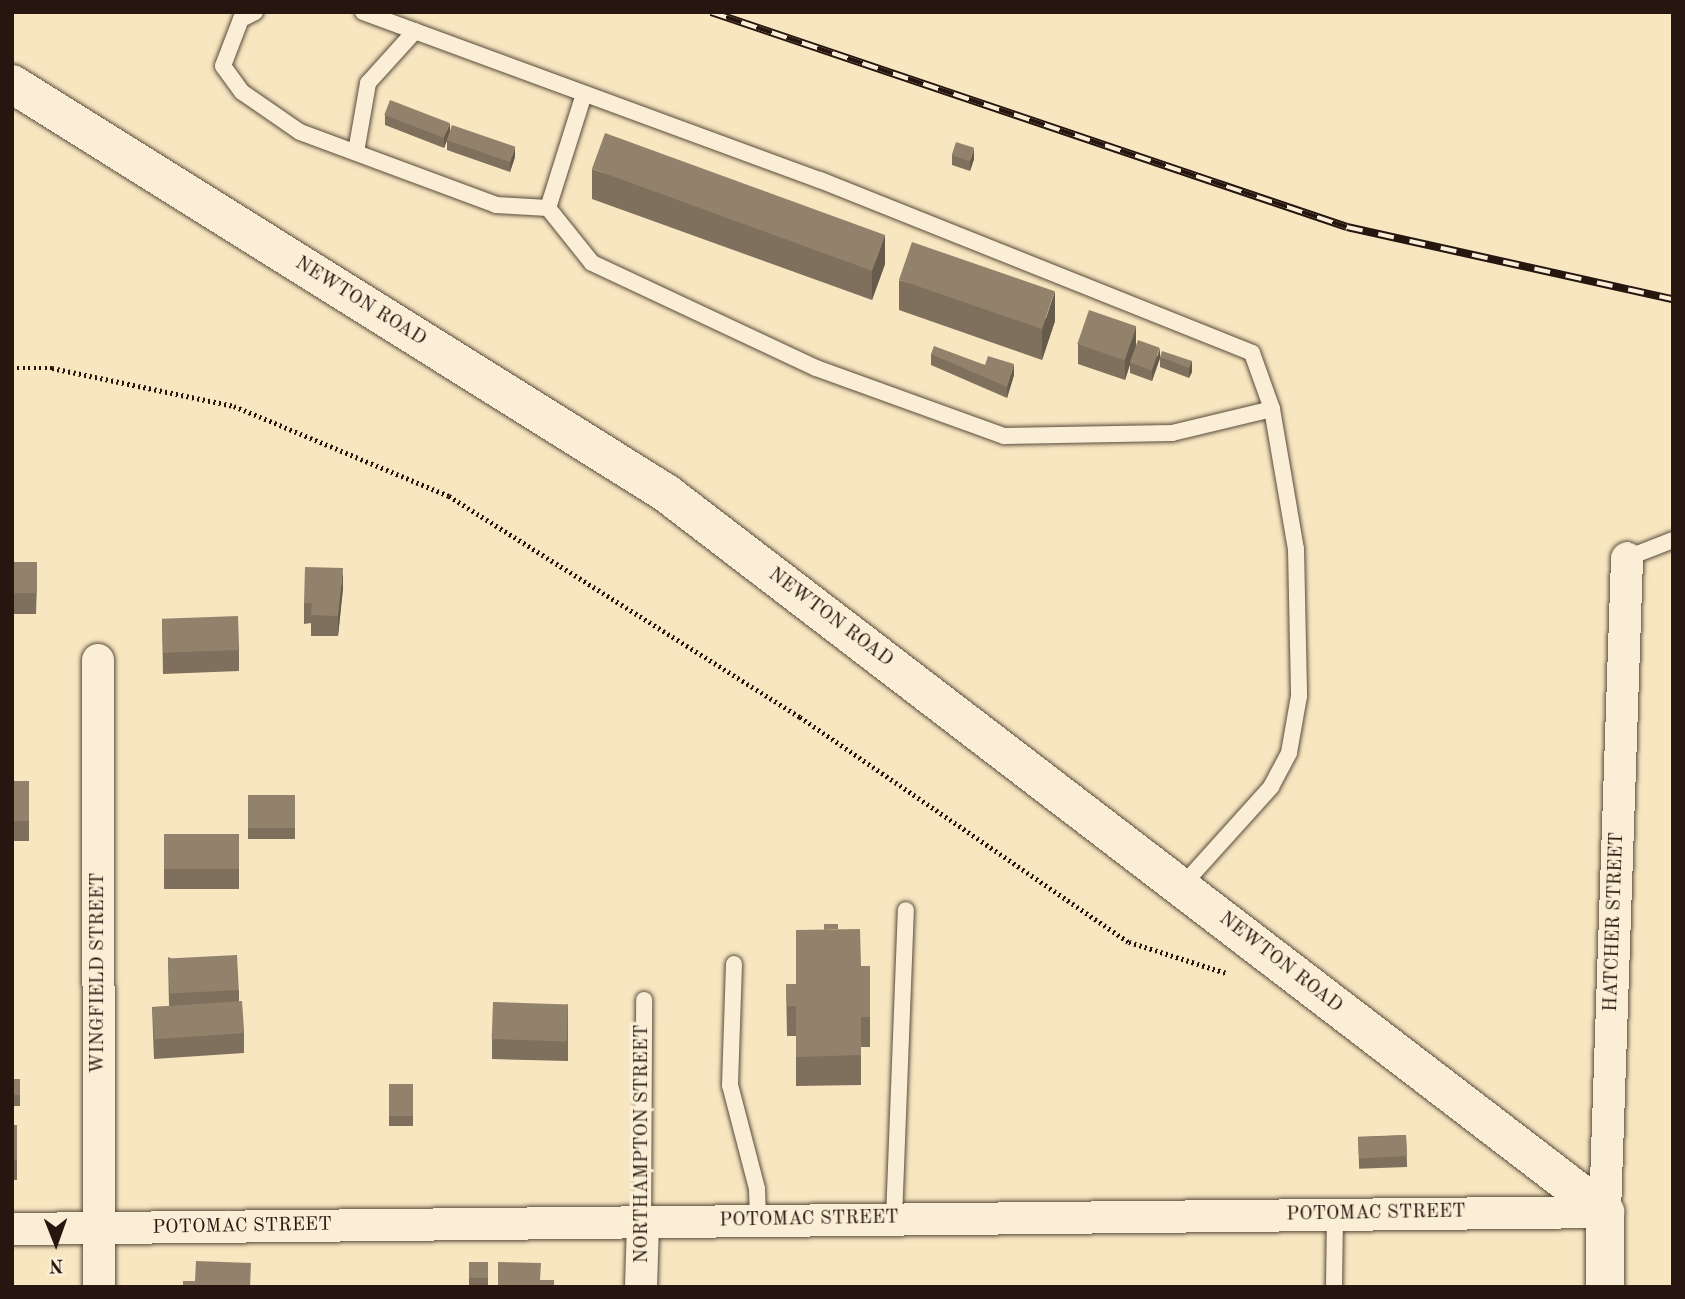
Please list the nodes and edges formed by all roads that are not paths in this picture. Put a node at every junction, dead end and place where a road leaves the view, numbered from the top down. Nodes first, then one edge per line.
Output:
1 (255, 12) edge
2 (363, 12) edge
3 (415, 31) junction
4 (12, 85) edge
5 (584, 94) junction
6 (355, 152) junction
7 (548, 208) junction
8 (1272, 409) junction
9 (1673, 540) edge
10 (1627, 558) joint
11 (99, 660) dead end
12 (1181, 887) junction
13 (906, 910) dead end
14 (734, 964) dead end
15 (644, 1000) dead end
16 (1605, 1212) junction
17 (1335, 1214) junction
18 (894, 1219) junction
19 (758, 1220) junction
20 (643, 1222) junction
21 (12, 1229) edge
22 (99, 1229) junction
23 (99, 1287) edge
24 (641, 1287) edge
25 (1334, 1287) edge
26 (1605, 1287) edge

1 - 6 lane
2 - 3 lane
3 - 5 lane
3 - 6 lane
4 - 12 street, NEWTON ROAD
5 - 7 lane
5 - 8 lane
6 - 7 lane
7 - 8 lane
8 - 12 lane
9 - 10 lane
10 - 16 street, HATCHER STREET
11 - 22 street, WINGFIELD STREET
12 - 16 street, NEWTON ROAD
13 - 18 lane
14 - 19 lane
15 - 20 lane, NORTHAMPTON STREET
16 - 17 street, POTOMAC STREET
16 - 26 street, HATCHER STREET
17 - 18 street, POTOMAC STREET
17 - 25 lane
18 - 19 street, POTOMAC STREET
19 - 20 street, POTOMAC STREET
20 - 22 street, POTOMAC STREET
20 - 24 street, NORTHAMPTON STREET
21 - 22 street, POTOMAC STREET
22 - 23 street, WINGFIELD STREET

